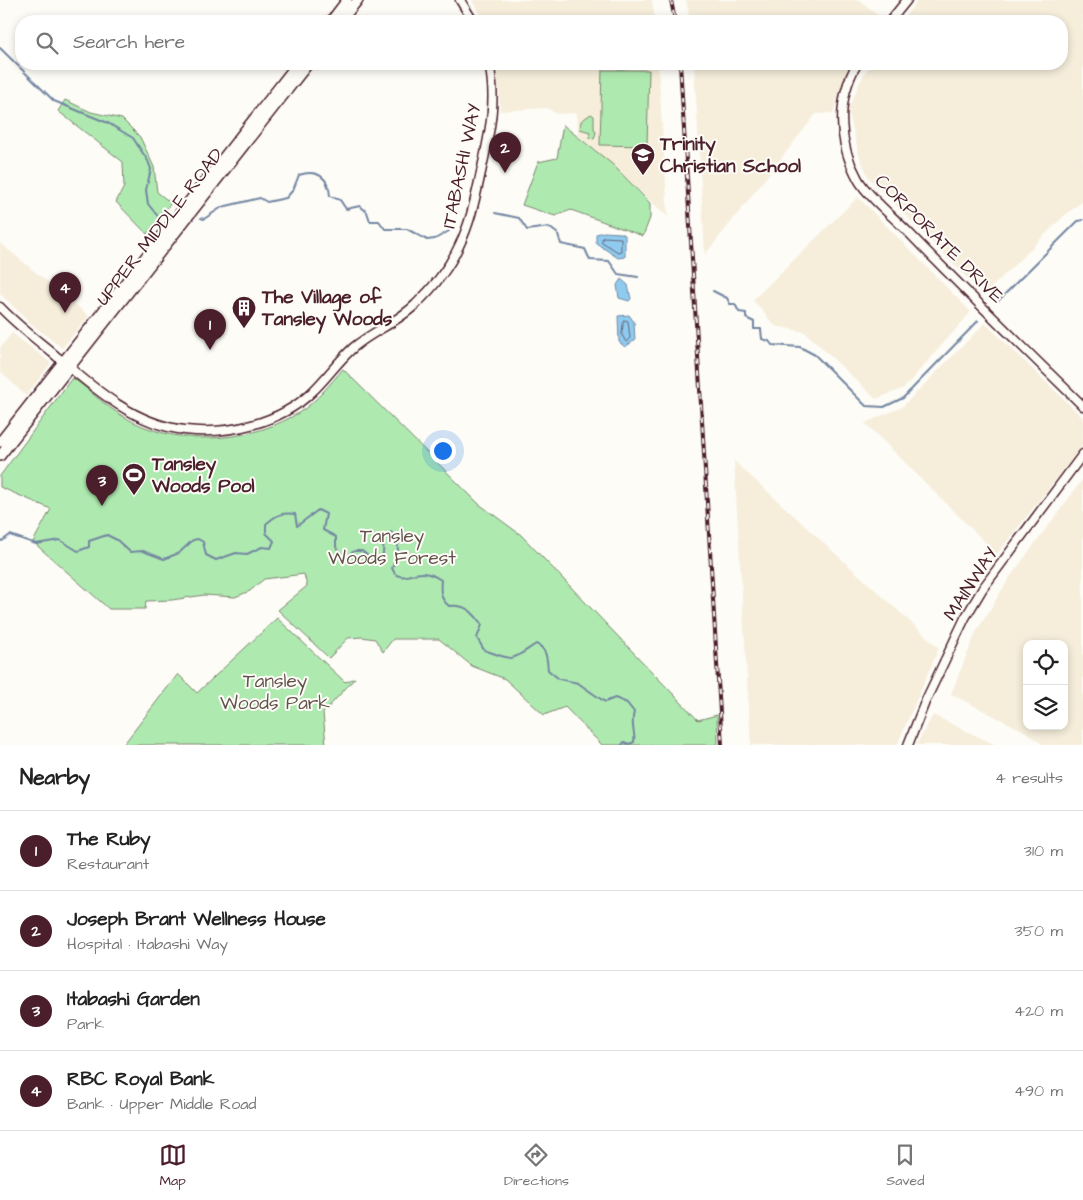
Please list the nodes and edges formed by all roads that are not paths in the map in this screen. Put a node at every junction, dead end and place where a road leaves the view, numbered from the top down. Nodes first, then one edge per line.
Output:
1 (347, 0) edge
2 (358, 0) edge
3 (460, 0) edge
4 (907, 0) edge
5 (335, 15) edge
6 (346, 15) edge
7 (469, 15) edge
8 (895, 15) edge
9 (292, 70) edge
10 (303, 70) edge
11 (490, 70) edge
12 (855, 70) edge
13 (0, 307) edge
14 (67, 365) junction
15 (1083, 406) edge
16 (0, 442) edge
17 (1083, 454) edge
18 (0, 456) edge
19 (908, 745) edge

1 - 5 main road
2 - 6 main road
3 - 7 street
4 - 8 street
9 - 14 main road, UPPER MIDDLE ROAD
10 - 14 main road, UPPER MIDDLE ROAD
11 - 14 street, ITABASHI WAY
12 - 15 street, CORPORATE DRIVE
13 - 14 street, ITABASHI WAY
14 - 16 main road, UPPER MIDDLE ROAD
14 - 18 main road, UPPER MIDDLE ROAD
17 - 19 street, MAINWAY

